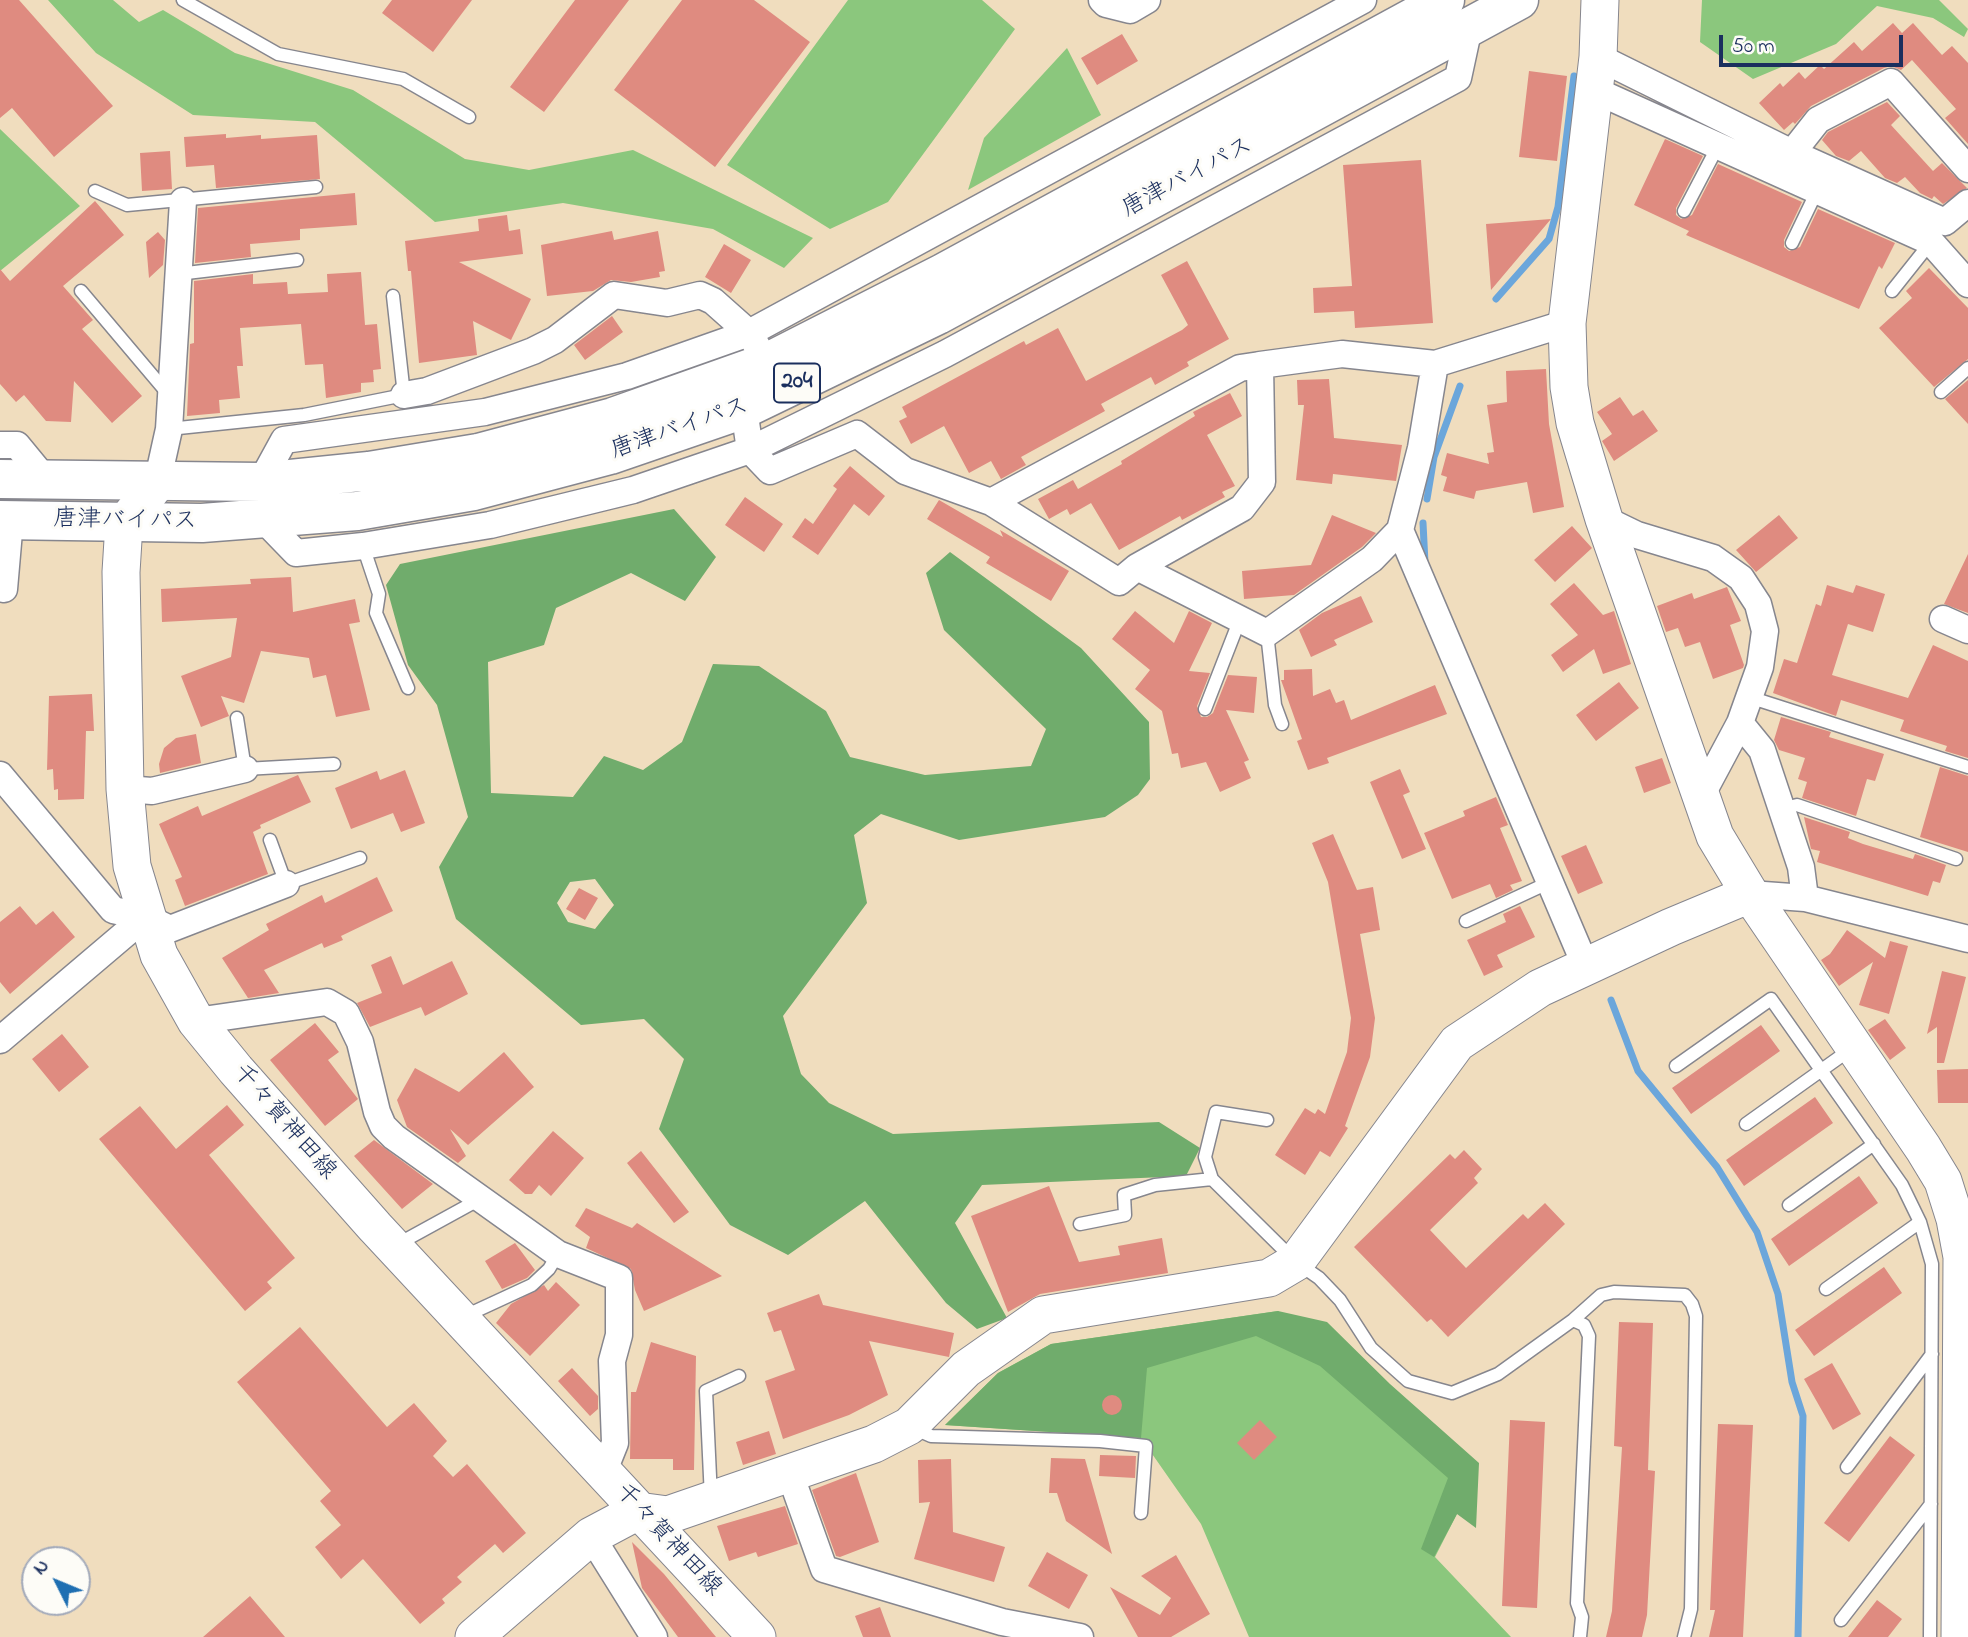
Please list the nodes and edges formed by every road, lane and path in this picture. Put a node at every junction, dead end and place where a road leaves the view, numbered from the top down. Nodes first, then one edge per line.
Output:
1 (183, 0) edge
2 (1102, 0) edge
3 (1147, 0) edge
4 (1309, 0) edge
5 (1363, 0) edge
6 (1519, 0) edge
7 (1600, 0) edge
8 (1457, 14) edge
9 (1311, 27) junction
10 (1276, 46) junction
11 (1596, 74) junction
12 (1293, 83) junction
13 (469, 117) dead end
14 (1718, 146) junction
15 (1792, 153) junction
16 (1968, 169) edge
17 (316, 187) dead end
18 (95, 191) dead end
19 (1817, 191) junction
20 (183, 201) junction
21 (1968, 203) edge
22 (1684, 211) dead end
23 (1931, 242) junction
24 (1792, 243) dead end
25 (297, 260) dead end
26 (178, 274) junction
27 (1968, 284) edge
28 (80, 291) dead end
29 (1892, 291) dead end
30 (393, 296) dead end
31 (1567, 323) junction
32 (759, 348) junction
33 (1435, 364) junction
34 (1259, 365) junction
35 (1968, 368) edge
36 (171, 389) junction
37 (1941, 392) dead end
38 (404, 395) junction
39 (744, 409) junction
40 (169, 429) junction
41 (0, 445) edge
42 (750, 450) junction
43 (45, 479) junction
44 (0, 480) edge
45 (157, 483) junction
46 (991, 502) junction
47 (1604, 519) junction
48 (5, 520) edge
49 (264, 520) junction
50 (124, 524) junction
51 (1400, 530) junction
52 (363, 546) junction
53 (3, 558) edge
54 (1137, 567) junction
55 (4, 589) dead end
56 (1240, 618) junction
57 (1943, 619) dead end
58 (1968, 630) edge
59 (1268, 633) junction
60 (408, 688) dead end
61 (1749, 696) junction
62 (1205, 709) dead end
63 (237, 719) dead end
64 (1740, 723) junction
65 (1282, 724) dead end
66 (334, 764) dead end
67 (1968, 767) edge
68 (245, 769) junction
69 (0, 775) edge
70 (125, 789) junction
71 (1701, 796) junction
72 (1781, 809) junction
73 (270, 840) dead end
74 (360, 858) dead end
75 (1956, 859) dead end
76 (1550, 882) junction
77 (286, 884) junction
78 (1750, 894) junction
79 (1805, 898) junction
80 (145, 917) junction
81 (1466, 921) dead end
82 (1968, 939) edge
83 (1586, 967) junction
84 (196, 1021) junction
85 (0, 1040) edge
86 (1854, 1047) junction
87 (1676, 1066) dead end
88 (1821, 1070) junction
89 (1266, 1120) dead end
90 (1746, 1124) dead end
91 (1874, 1144) junction
92 (1212, 1179) junction
93 (480, 1199) junction
94 (1789, 1205) dead end
95 (1920, 1223) junction
96 (1080, 1224) dead end
97 (393, 1247) junction
98 (558, 1254) junction
99 (1296, 1262) junction
100 (1826, 1289) dead end
101 (459, 1318) junction
102 (1573, 1320) junction
103 (1932, 1354) junction
104 (739, 1376) dead end
105 (1951, 1395) edge
106 (909, 1426) junction
107 (1847, 1467) dead end
108 (603, 1473) junction
109 (790, 1475) junction
110 (712, 1501) junction
111 (1931, 1503) junction
112 (638, 1511) junction
113 (1140, 1513) dead end
114 (591, 1536) junction
115 (1841, 1620) dead end
116 (474, 1637) edge
117 (654, 1637) edge
118 (757, 1637) edge
119 (1080, 1637) edge
120 (1580, 1637) edge
121 (1684, 1637) edge
122 (1930, 1637) edge
123 (1960, 1637) edge

1 - 13 lane
2 - 3 street
4 - 9 street
5 - 9 street
6 - 8 highway, 唐津バイパス / 204
7 - 11 street
8 - 12 highway, 唐津バイパス / 204
8 - 39 highway, 唐津バイパス / 204
8 - 42 street
9 - 10 street
10 - 12 street
10 - 32 street
11 - 14 street
11 - 15 street
11 - 31 street
12 - 32 highway, 唐津バイパス / 204
14 - 19 street
14 - 22 lane
15 - 16 street
15 - 21 street
17 - 20 lane
18 - 20 lane
19 - 23 street
19 - 24 lane
20 - 26 street
23 - 27 street
23 - 29 lane
25 - 26 lane
26 - 36 street
28 - 36 lane
30 - 38 lane
31 - 33 street
31 - 47 street
32 - 38 street
32 - 45 highway, 唐津バイパス / 204
33 - 34 street
33 - 51 street
34 - 46 street
34 - 54 street
35 - 37 lane
36 - 40 street
38 - 40 lane
39 - 42 street
39 - 49 highway, 唐津バイパス / 204
40 - 45 street
41 - 43 street
42 - 46 street
42 - 52 street
43 - 44 highway, 唐津バイパス / 204
43 - 45 highway, 唐津バイパス / 204
45 - 50 street
46 - 54 street
47 - 61 street
47 - 71 street
48 - 50 highway, 唐津バイパス / 204
48 - 53 street
49 - 50 highway, 唐津バイパス / 204
49 - 52 street
50 - 70 street, 千々賀神田線
51 - 59 street
51 - 76 street
52 - 60 lane
53 - 55 street
54 - 56 street
56 - 59 street
56 - 62 lane
57 - 58 street
59 - 65 lane
61 - 64 street
61 - 67 lane
63 - 68 lane
64 - 71 street
64 - 72 street
66 - 68 lane
68 - 70 street
69 - 80 street
70 - 80 street, 千々賀神田線
71 - 78 street
72 - 75 lane
72 - 79 street
73 - 77 lane
74 - 77 lane
76 - 81 lane
76 - 83 street
77 - 80 street
78 - 79 street
78 - 83 street
78 - 86 street
79 - 82 street
80 - 84 street, 千々賀神田線
80 - 85 street
83 - 99 street
84 - 93 street
84 - 97 street, 千々賀神田線
86 - 88 lane
86 - 105 street
87 - 88 lane
88 - 90 lane
88 - 91 lane
89 - 92 lane
91 - 94 lane
91 - 95 lane
92 - 96 lane
92 - 99 lane
93 - 97 lane
93 - 98 street
95 - 100 lane
95 - 103 lane
97 - 101 street, 千々賀神田線
98 - 101 lane
98 - 108 street
99 - 102 lane
99 - 106 street
101 - 108 street, 千々賀神田線
102 - 120 lane
102 - 121 lane
103 - 105 lane
103 - 107 lane
104 - 110 lane
105 - 111 lane
105 - 123 street
106 - 109 street
106 - 113 lane
108 - 112 street, 千々賀神田線
109 - 110 street
109 - 119 street
110 - 112 street
111 - 115 lane
111 - 122 lane
112 - 114 street
112 - 118 street, 千々賀神田線
114 - 116 street
114 - 117 street

